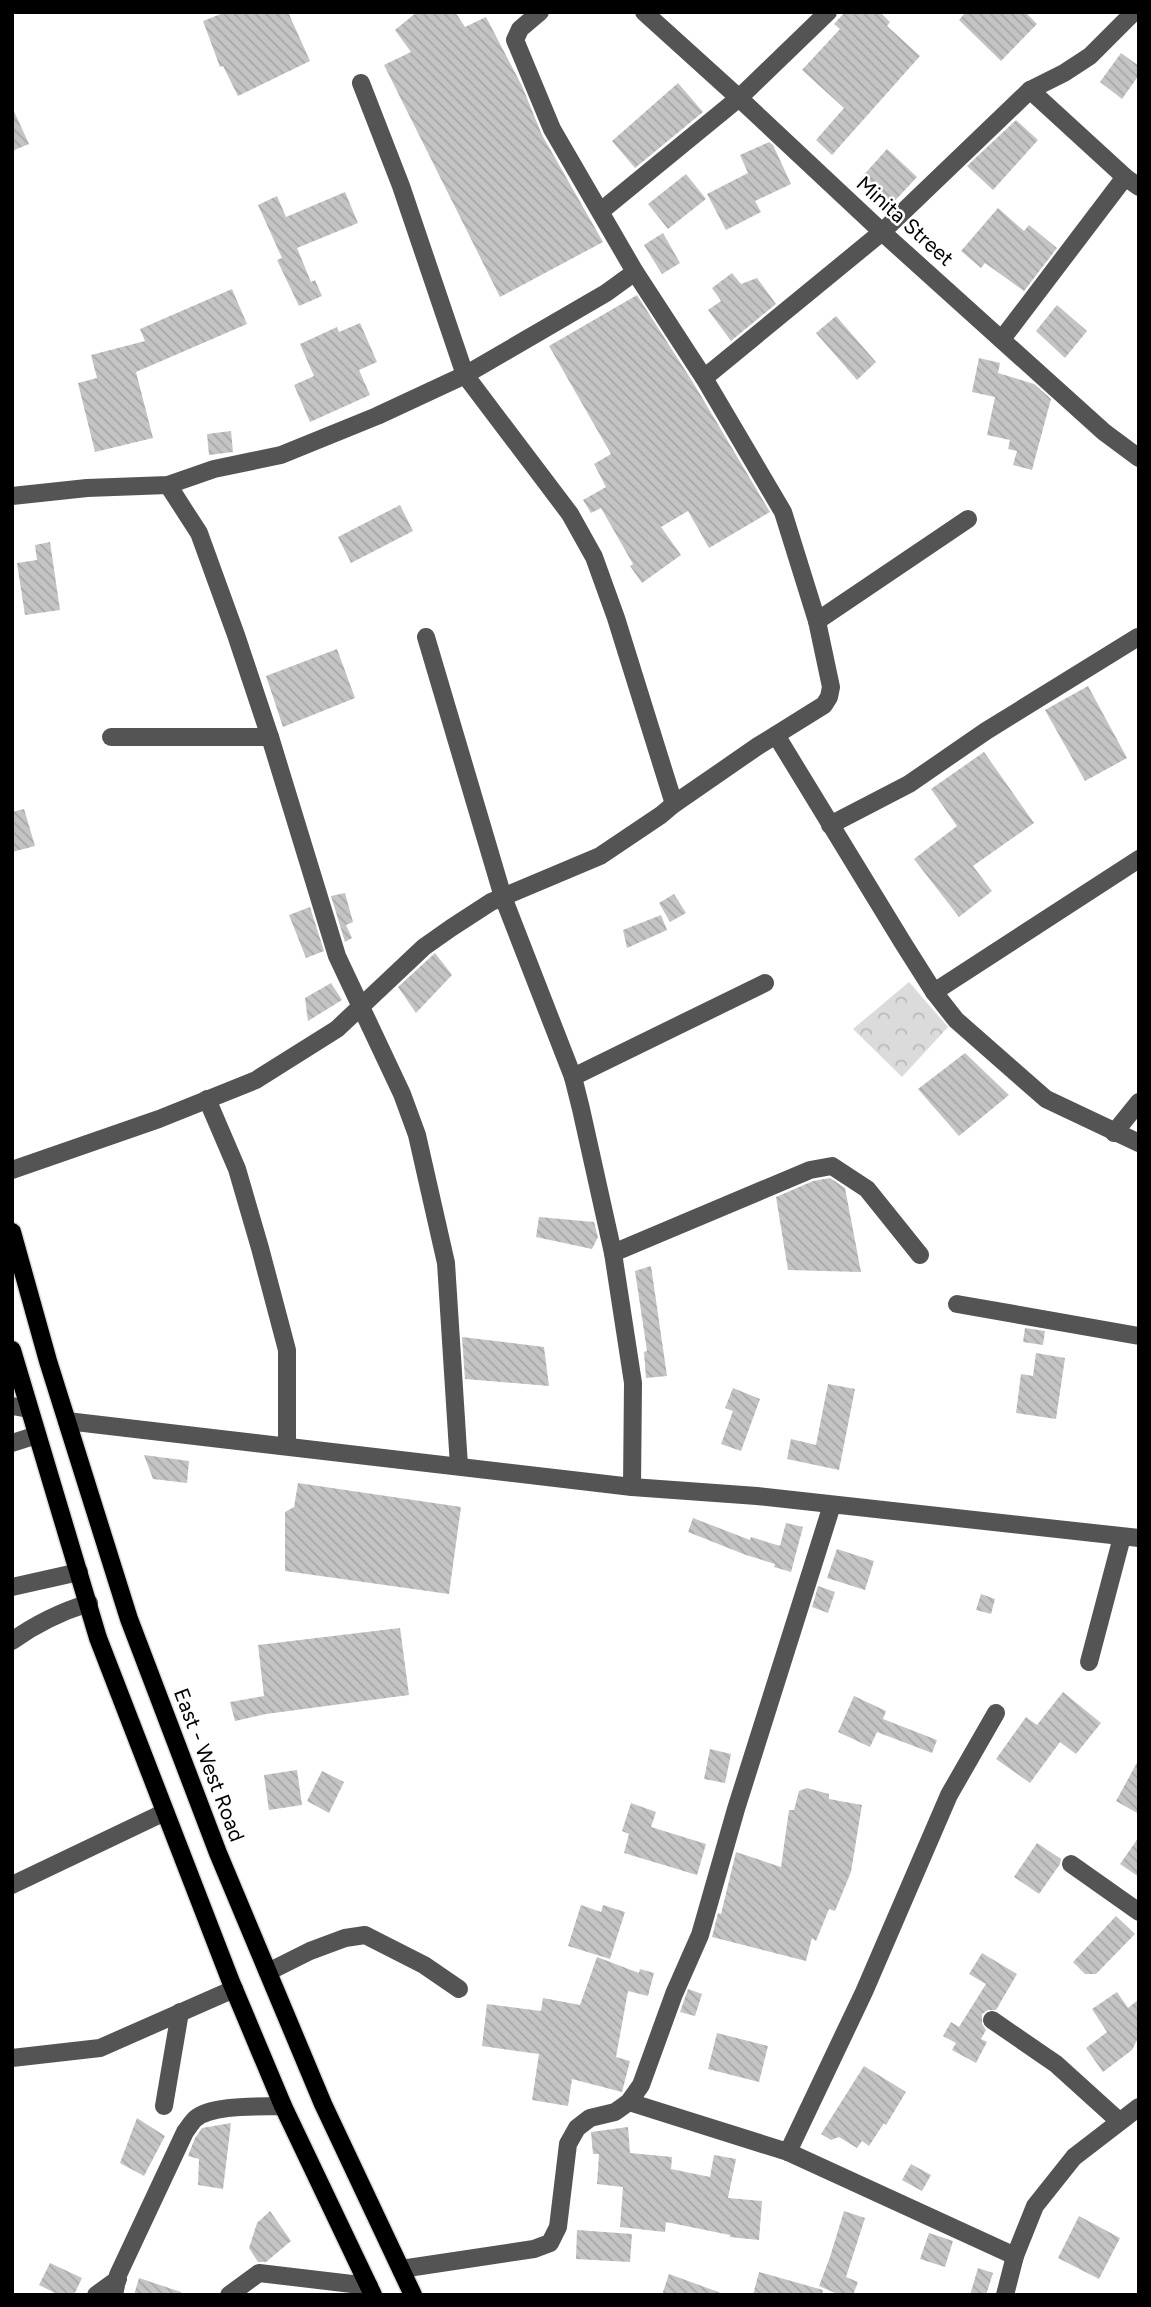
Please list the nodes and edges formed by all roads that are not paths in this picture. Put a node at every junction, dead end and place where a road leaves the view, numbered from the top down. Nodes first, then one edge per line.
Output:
1 (540, 12) edge
2 (644, 12) edge
3 (828, 12) edge
4 (1134, 12) edge
5 (361, 83) dead end
6 (1030, 90) junction
7 (739, 98) junction
8 (1132, 182) edge
9 (601, 211) junction
10 (882, 232) junction
11 (635, 272) junction
12 (1002, 339) junction
13 (465, 375) junction
14 (704, 378) junction
15 (1139, 458) edge
16 (168, 485) junction
17 (12, 496) edge
18 (968, 519) dead end
19 (817, 621) junction
20 (426, 637) dead end
21 (1138, 637) edge
22 (776, 735) junction
23 (111, 737) dead end
24 (271, 737) junction
25 (674, 804) junction
26 (830, 825) junction
27 (1139, 859) edge
28 (503, 897) junction
29 (765, 983) dead end
30 (934, 992) junction
31 (360, 1008) junction
32 (572, 1077) junction
33 (207, 1100) junction
34 (1139, 1102) edge
35 (1114, 1133) junction
36 (1139, 1143) edge
37 (12, 1170) edge
38 (12, 1232) edge
39 (614, 1253) junction
40 (920, 1255) dead end
41 (957, 1304) dead end
42 (1139, 1336) edge
43 (12, 1350) edge
44 (21, 1407) edge
45 (67, 1422) junction
46 (37, 1435) junction
47 (12, 1443) edge
48 (287, 1446) junction
49 (459, 1466) junction
50 (632, 1487) junction
51 (832, 1505) junction
52 (1130, 1538) edge
53 (79, 1572) junction
54 (12, 1587) edge
55 (89, 1603) junction
56 (12, 1641) edge
57 (1088, 1662) dead end
58 (996, 1713) dead end
59 (164, 1812) junction
60 (1071, 1864) dead end
61 (12, 1885) edge
62 (1139, 1912) edge
63 (268, 1972) junction
64 (234, 1989) junction
65 (459, 1989) dead end
66 (180, 2012) junction
67 (992, 2020) dead end
68 (12, 2058) edge
69 (629, 2102) junction
70 (164, 2106) dead end
71 (283, 2106) junction
72 (1139, 2107) edge
73 (1119, 2121) junction
74 (788, 2151) junction
75 (1015, 2256) junction
76 (401, 2269) junction
77 (116, 2287) edge
78 (366, 2293) edge
79 (96, 2295) edge
80 (229, 2295) edge
81 (413, 2295) edge
82 (1004, 2295) edge

1 - 9 street
2 - 7 street, Minita Street
3 - 7 street
4 - 6 street
5 - 13 street
6 - 8 street
6 - 10 street
7 - 9 street
7 - 10 street, Minita Street
8 - 12 street
9 - 11 street
10 - 12 street, Minita Street
10 - 14 street
11 - 13 street
11 - 14 street
12 - 15 street, Minita Street
13 - 16 street
13 - 25 street
14 - 19 street
16 - 17 street
16 - 24 street
18 - 19 street
19 - 22 street
20 - 28 street
21 - 26 street
22 - 25 street
22 - 26 street
23 - 24 street
24 - 31 street
25 - 28 street
26 - 30 street
27 - 30 street
28 - 31 street
28 - 32 street
29 - 32 street
30 - 35 street
31 - 33 street
31 - 49 street
32 - 39 street
33 - 37 street
33 - 48 street
34 - 35 street
35 - 36 street
38 - 45 main road, East - West Road
39 - 40 street
39 - 50 street
41 - 42 street
43 - 44 main road
44 - 46 main road
45 - 48 street
45 - 63 main road, East - West Road
46 - 47 street
46 - 53 main road
48 - 49 street
49 - 50 street
50 - 51 street
51 - 52 street
51 - 69 street
52 - 57 street
53 - 54 street
53 - 55 main road
55 - 56 street
55 - 59 main road
58 - 74 street
59 - 61 street
59 - 64 main road
60 - 62 street
63 - 65 street
63 - 76 main road, East - West Road
64 - 66 street
64 - 71 main road
66 - 68 street
66 - 70 street
67 - 73 street
69 - 74 street
69 - 76 street
71 - 77 street
71 - 78 main road
72 - 73 street
73 - 75 street
74 - 75 street
75 - 82 street
76 - 81 main road, East - West Road
77 - 79 street
78 - 80 street

